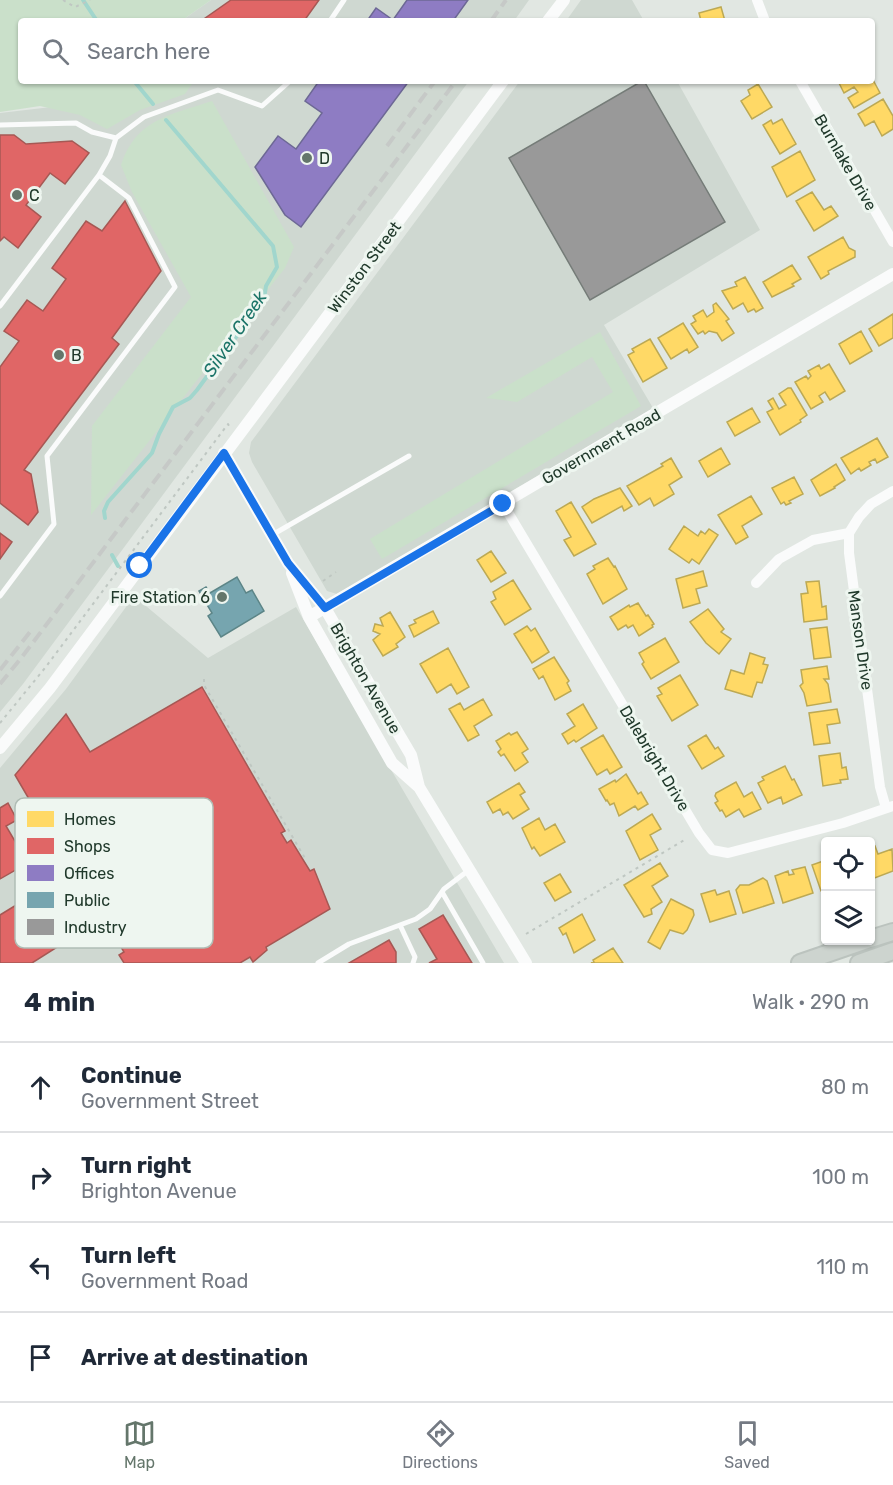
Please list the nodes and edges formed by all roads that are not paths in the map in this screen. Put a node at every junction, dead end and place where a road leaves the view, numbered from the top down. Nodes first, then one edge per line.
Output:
1 (344, 0) edge
2 (564, 0) edge
3 (757, 0) edge
4 (332, 18) edge
5 (550, 18) edge
6 (764, 18) edge
7 (287, 84) edge
8 (501, 84) edge
9 (802, 84) edge
10 (0, 125) edge
11 (116, 138) junction
12 (99, 175) junction
13 (893, 242) edge
14 (893, 274) edge
15 (0, 306) edge
16 (224, 453) junction
17 (409, 456) dead end
18 (893, 491) edge
19 (503, 504) junction
20 (849, 532) junction
21 (272, 535) junction
22 (288, 563) junction
23 (756, 583) dead end
24 (0, 596) edge
25 (325, 608) junction
26 (309, 617) junction
27 (0, 748) edge
28 (419, 787) junction
29 (890, 807) edge
30 (469, 870) junction
31 (442, 892) junction
32 (400, 925) junction
33 (893, 932) edge
34 (875, 938) edge
35 (854, 945) edge
36 (893, 951) edge
37 (318, 963) edge
38 (413, 963) edge
39 (483, 963) edge
40 (526, 963) edge
41 (800, 963) edge
42 (859, 963) edge

1 - 4 lane
2 - 5 street
3 - 6 street
7 - 11 lane
8 - 16 street, Winston Street
9 - 13 street, Burnlake Drive
10 - 11 lane
11 - 12 lane
12 - 15 lane
12 - 24 lane
14 - 19 street, Government Road
16 - 21 street, Brighton Avenue
16 - 27 street, Winston Street
17 - 21 lane
18 - 20 street
19 - 25 street, Government Road
19 - 29 street, Dalebright Drive
20 - 23 street
20 - 29 street, Manson Drive
21 - 22 street, Brighton Avenue
22 - 25 street, Brighton Avenue
22 - 26 street, Brighton Avenue
25 - 26 street, Government Road
25 - 28 street, Brighton Avenue
26 - 28 street, Brighton Avenue
28 - 30 street, Brighton Avenue
30 - 31 lane
30 - 40 street, Brighton Avenue
31 - 32 lane
31 - 39 lane
32 - 37 lane
32 - 38 lane
33 - 34 main road
35 - 41 main road
36 - 42 main road

